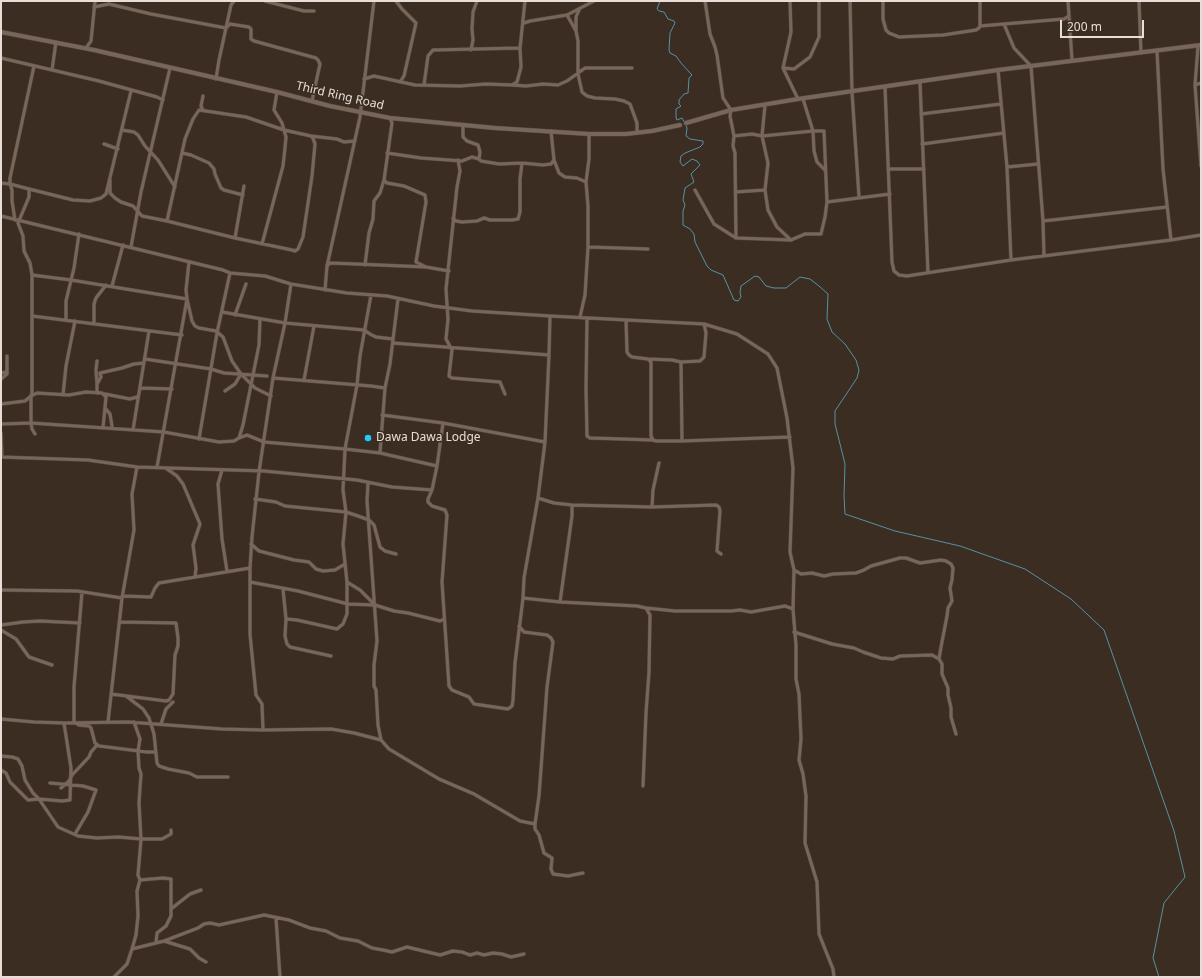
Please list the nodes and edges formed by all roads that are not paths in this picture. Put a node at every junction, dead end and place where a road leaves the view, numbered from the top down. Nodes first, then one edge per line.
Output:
1 (95, 1) edge
2 (234, 1) edge
3 (265, 1) edge
4 (374, 1) edge
5 (396, 1) edge
6 (477, 1) edge
7 (525, 1) edge
8 (594, 1) edge
9 (705, 1) edge
10 (790, 1) edge
11 (819, 1) edge
12 (850, 1) edge
13 (883, 1) edge
14 (980, 1) edge
15 (1068, 1) edge
16 (1139, 1) edge
17 (94, 8) junction
18 (582, 8) junction
19 (314, 11) dead end
20 (568, 15) junction
21 (1069, 16) junction
22 (524, 23) junction
23 (1004, 24) junction
24 (980, 26) junction
25 (226, 28) junction
26 (576, 30) junction
27 (1, 32) edge
28 (91, 41) junction
29 (56, 42) junction
30 (1200, 46) edge
31 (86, 48) junction
32 (520, 48) junction
33 (94, 50) junction
34 (471, 50) junction
35 (1157, 51) junction
36 (1141, 53) junction
37 (1, 58) edge
38 (1072, 60) junction
39 (34, 66) junction
40 (1031, 66) junction
41 (170, 68) junction
42 (632, 68) dead end
43 (783, 68) junction
44 (52, 70) junction
45 (998, 70) junction
46 (578, 74) junction
47 (216, 79) junction
48 (364, 79) junction
49 (400, 82) junction
50 (517, 82) junction
51 (920, 82) junction
52 (1201, 84) edge
53 (424, 85) junction
54 (512, 85) junction
55 (1195, 85) junction
56 (517, 86) junction
57 (885, 87) junction
58 (131, 91) junction
59 (277, 92) junction
60 (852, 92) junction
61 (164, 94) junction
62 (157, 96) junction
63 (203, 96) dead end
64 (798, 99) junction
65 (803, 99) junction
66 (163, 100) junction
67 (312, 101) junction
68 (1001, 104) junction
69 (765, 105) junction
70 (203, 110) junction
71 (731, 110) junction
72 (360, 112) junction
73 (921, 114) junction
74 (390, 118) junction
75 (686, 123) joint
76 (463, 125) junction
77 (680, 125) joint
78 (122, 130) junction
79 (284, 130) junction
80 (552, 131) junction
81 (813, 131) junction
82 (637, 133) junction
83 (1004, 133) junction
84 (589, 134) junction
85 (311, 136) junction
86 (734, 136) junction
87 (762, 136) junction
88 (355, 141) junction
89 (104, 144) dead end
90 (922, 144) junction
91 (118, 149) junction
92 (151, 152) junction
93 (182, 153) junction
94 (387, 153) junction
95 (480, 158) junction
96 (458, 160) junction
97 (554, 160) junction
98 (522, 163) junction
99 (1038, 164) junction
100 (1201, 166) edge
101 (1007, 167) junction
102 (888, 169) junction
103 (924, 169) junction
104 (825, 170) junction
105 (170, 178) junction
106 (177, 178) junction
107 (110, 180) junction
108 (384, 180) junction
109 (586, 182) junction
110 (1, 183) edge
111 (10, 184) junction
112 (244, 186) dead end
113 (175, 187) junction
114 (29, 189) junction
115 (695, 190) dead end
116 (765, 190) junction
117 (735, 192) junction
118 (890, 194) junction
119 (243, 195) junction
120 (859, 197) junction
121 (827, 202) junction
122 (1167, 207) junction
123 (137, 211) junction
124 (1, 216) edge
125 (142, 216) junction
126 (453, 218) junction
127 (17, 220) junction
128 (136, 220) junction
129 (167, 221) junction
130 (1043, 221) junction
131 (79, 234) junction
132 (1201, 235) edge
133 (235, 238) junction
134 (736, 238) junction
135 (791, 240) junction
136 (1170, 240) junction
137 (262, 244) junction
138 (123, 245) junction
139 (131, 247) junction
140 (588, 247) junction
141 (648, 248) dead end
142 (1044, 256) junction
143 (1011, 260) junction
144 (189, 262) junction
145 (365, 265) junction
146 (327, 266) junction
147 (426, 267) junction
148 (449, 271) junction
149 (230, 273) junction
150 (928, 273) junction
151 (32, 275) junction
152 (71, 280) junction
153 (246, 284) dead end
154 (291, 284) junction
155 (106, 285) junction
156 (112, 286) junction
157 (325, 290) junction
158 (371, 295) junction
159 (398, 298) junction
160 (188, 299) junction
161 (447, 307) junction
162 (222, 312) junction
163 (235, 315) junction
164 (32, 316) junction
165 (550, 316) junction
166 (580, 317) junction
167 (587, 318) junction
168 (260, 319) junction
169 (66, 320) junction
170 (626, 320) junction
171 (75, 321) junction
172 (285, 323) junction
173 (94, 324) junction
174 (704, 324) junction
175 (314, 326) junction
176 (364, 330) junction
177 (150, 331) junction
178 (217, 333) junction
179 (182, 335) junction
180 (393, 339) junction
181 (393, 343) junction
182 (450, 347) junction
183 (550, 355) junction
184 (7, 356) dead end
185 (648, 359) junction
186 (97, 361) dead end
187 (144, 361) junction
188 (681, 362) junction
189 (177, 363) junction
190 (211, 369) junction
191 (7, 372) junction
192 (1, 373) edge
193 (241, 374) junction
194 (254, 374) junction
195 (267, 376) dead end
196 (273, 378) junction
197 (1, 379) edge
198 (304, 380) junction
199 (97, 384) junction
200 (252, 384) junction
201 (357, 385) junction
202 (140, 388) junction
203 (385, 388) junction
204 (172, 389) junction
205 (226, 391) dead end
206 (97, 393) junction
207 (105, 394) junction
208 (505, 394) dead end
209 (63, 395) junction
210 (31, 396) junction
211 (271, 396) junction
212 (137, 397) dead end
213 (1, 404) edge
214 (105, 408) junction
215 (382, 414) junction
216 (31, 423) junction
217 (443, 423) junction
218 (1, 424) edge
219 (112, 426) dead end
220 (103, 428) junction
221 (133, 430) junction
222 (242, 430) junction
223 (1, 432) edge
224 (164, 432) junction
225 (35, 434) dead end
226 (247, 435) junction
227 (790, 437) junction
228 (238, 438) junction
229 (199, 439) junction
230 (653, 440) junction
231 (682, 441) junction
232 (264, 442) junction
233 (545, 442) junction
234 (345, 449) junction
235 (380, 453) junction
236 (1, 457) edge
237 (659, 463) dead end
238 (436, 466) junction
239 (137, 467) junction
240 (157, 468) junction
241 (167, 468) junction
242 (222, 470) junction
243 (259, 472) junction
244 (344, 479) junction
245 (368, 483) junction
246 (432, 490) junction
247 (538, 498) junction
248 (255, 499) junction
249 (572, 505) junction
250 (652, 507) junction
251 (346, 512) junction
252 (369, 520) junction
253 (251, 544) junction
254 (396, 554) dead end
255 (721, 554) dead end
256 (345, 564) junction
257 (250, 568) junction
258 (794, 570) junction
259 (227, 571) junction
260 (195, 577) junction
261 (250, 582) junction
262 (347, 582) junction
263 (283, 589) junction
264 (1, 590) edge
265 (82, 592) junction
266 (123, 597) junction
267 (523, 598) junction
268 (560, 602) junction
269 (348, 604) junction
270 (375, 605) junction
271 (646, 608) junction
272 (793, 609) junction
273 (286, 619) junction
274 (444, 619) junction
275 (120, 622) junction
276 (80, 623) junction
277 (1, 624) edge
278 (519, 626) junction
279 (1, 630) edge
280 (794, 632) junction
281 (331, 656) dead end
282 (940, 658) junction
283 (52, 665) dead end
284 (111, 694) junction
285 (126, 696) junction
286 (173, 702) dead end
287 (1, 719) edge
288 (74, 722) junction
289 (108, 722) junction
290 (134, 722) junction
291 (64, 723) junction
292 (151, 723) junction
293 (161, 724) junction
294 (263, 730) junction
295 (956, 734) dead end
296 (381, 740) junction
297 (97, 745) junction
298 (138, 751) junction
299 (156, 752) junction
300 (1, 756) edge
301 (1, 770) edge
302 (72, 775) junction
303 (228, 777) dead end
304 (50, 783) dead end
305 (66, 784) junction
306 (71, 784) junction
307 (643, 786) dead end
308 (60, 788) dead end
309 (39, 799) junction
310 (535, 824) junction
311 (171, 830) dead end
312 (75, 834) junction
313 (141, 839) junction
314 (583, 873) dead end
315 (140, 880) junction
316 (201, 890) dead end
317 (171, 909) junction
318 (276, 918) junction
319 (164, 941) junction
320 (156, 944) junction
321 (132, 949) junction
322 (524, 954) dead end
323 (206, 962) dead end
324 (114, 977) edge
325 (280, 977) edge
326 (834, 977) edge

1 - 17 street
2 - 25 street
3 - 19 street
4 - 48 street
5 - 49 street
6 - 34 street
7 - 22 street
8 - 18 street
9 - 71 street
10 - 43 street
11 - 43 street
12 - 60 street
13 - 24 street
14 - 24 street
15 - 21 street
16 - 36 street
17 - 25 street
17 - 28 street
18 - 20 street
18 - 26 street
20 - 22 street
20 - 26 street
21 - 23 street
21 - 38 street
22 - 32 street
23 - 24 street
23 - 40 street
25 - 47 street
25 - 67 street
26 - 46 street
27 - 29 street, Third Ring Road
28 - 31 street
28 - 33 street
29 - 31 street, Third Ring Road
29 - 44 street
30 - 35 street
30 - 55 street
31 - 33 street, Third Ring Road
32 - 34 street
32 - 50 street
33 - 41 street, Third Ring Road
34 - 53 street
35 - 36 street
35 - 122 street
36 - 38 street
37 - 39 street
38 - 40 street
39 - 44 street
39 - 111 street
40 - 45 street
40 - 99 street
41 - 47 street, Third Ring Road
41 - 61 street
42 - 46 street
43 - 64 street
44 - 58 street
45 - 51 street
45 - 68 street
46 - 56 street
46 - 82 street
47 - 59 street, Third Ring Road
48 - 49 street
48 - 72 street
49 - 53 street
50 - 54 street
50 - 56 street
51 - 57 street
51 - 73 street
52 - 55 street
53 - 54 street
54 - 56 street
55 - 100 street
57 - 60 street
57 - 102 street
58 - 62 street
58 - 78 street
59 - 67 street, Third Ring Road
59 - 79 street
60 - 65 street
60 - 120 street
61 - 62 street
61 - 66 street
62 - 66 street
63 - 70 street
64 - 65 street
64 - 69 street
65 - 81 street
66 - 92 street
67 - 72 street, Third Ring Road
68 - 73 street
68 - 83 street
69 - 71 street
69 - 87 street
70 - 79 street
70 - 93 street
71 - 75 street
71 - 86 street
72 - 74 street, Third Ring Road
72 - 88 street
73 - 90 street
74 - 76 street, Third Ring Road
74 - 94 street
75 - 77 street
76 - 80 street, Third Ring Road
76 - 95 street
77 - 82 street, Third Ring Road
78 - 91 street
78 - 92 street
79 - 85 street
79 - 137 street
80 - 84 street, Third Ring Road
80 - 97 street
81 - 87 street
81 - 104 street
81 - 104 street
82 - 84 street, Third Ring Road
83 - 90 street
83 - 101 street
84 - 109 street
85 - 88 street
85 - 137 street
86 - 87 street
86 - 117 street
87 - 116 street
88 - 146 street
89 - 91 street
90 - 103 street
91 - 107 street
92 - 105 street
92 - 123 street
93 - 106 street
93 - 119 street
94 - 96 street
94 - 108 street
95 - 96 street
95 - 98 street
96 - 126 street
97 - 98 street
97 - 109 street
98 - 126 street
99 - 101 street
99 - 130 street
101 - 143 street
102 - 103 street
102 - 118 street
103 - 150 street
104 - 121 street
105 - 106 street
105 - 113 street
106 - 113 street
107 - 114 street
107 - 123 street
108 - 145 street
108 - 147 street
109 - 140 street
110 - 111 street
111 - 114 street
111 - 127 street
112 - 119 street
113 - 129 street
114 - 127 street
115 - 134 street
116 - 117 street
116 - 135 street
117 - 134 street
118 - 120 street
118 - 150 street
119 - 133 street
120 - 121 street
121 - 135 street
122 - 130 street
122 - 136 street
123 - 125 street
123 - 128 street
124 - 127 street
125 - 128 street
125 - 129 street
126 - 148 street
127 - 131 street
127 - 151 street
128 - 139 street
129 - 133 street
130 - 142 street
131 - 138 street
131 - 152 street
132 - 136 street
133 - 137 street
134 - 135 street
136 - 142 street
138 - 139 street
138 - 156 street
139 - 144 street
140 - 141 street
140 - 166 street
142 - 143 street
143 - 150 street
144 - 149 street
144 - 160 street
145 - 146 street
145 - 147 street
146 - 157 street
147 - 148 street
148 - 161 street
149 - 154 street
149 - 162 street
151 - 152 street
151 - 164 street
152 - 155 street
152 - 169 street
153 - 163 street
154 - 157 street
154 - 172 street
155 - 156 street
155 - 173 street
156 - 160 street
157 - 158 street
158 - 159 street
158 - 176 street
159 - 161 street
159 - 180 street
160 - 178 street
160 - 179 street
161 - 165 street
161 - 182 street
162 - 163 street
162 - 178 street
163 - 168 street
164 - 169 street
164 - 210 street
165 - 166 street
165 - 183 street
166 - 167 street
167 - 170 street
167 - 230 street
168 - 172 street
168 - 194 street
169 - 171 street
170 - 174 street
170 - 185 street
171 - 173 street
171 - 209 street
172 - 175 street
172 - 196 street
173 - 177 street
174 - 188 street
174 - 227 street
175 - 176 street
175 - 198 street
176 - 180 street
176 - 201 street
177 - 179 street
177 - 187 street
178 - 190 street
178 - 193 street
179 - 189 street
180 - 181 street
181 - 182 street
181 - 203 street
182 - 183 street
182 - 208 street
183 - 233 street
184 - 191 street
185 - 188 street
185 - 230 street
186 - 199 street
187 - 189 street
187 - 199 street
187 - 202 street
188 - 231 street
189 - 190 street
189 - 204 street
190 - 193 street
190 - 229 street
191 - 192 street
191 - 197 street
193 - 194 street
193 - 200 street
193 - 205 street
194 - 195 street
194 - 200 street
196 - 198 street
196 - 211 street
198 - 201 street
199 - 206 street
200 - 211 street
200 - 222 street
201 - 203 street
201 - 234 street
202 - 204 street
202 - 221 street
203 - 215 street
204 - 224 street
206 - 207 street
206 - 209 street
207 - 212 street
207 - 214 street
209 - 210 street
210 - 213 street
210 - 216 street
211 - 232 street
214 - 219 street
214 - 220 street
215 - 217 street
215 - 235 street
216 - 218 street
216 - 220 street
216 - 225 street
217 - 233 street
217 - 238 street
220 - 221 street
221 - 224 street
222 - 226 street
222 - 228 street
223 - 236 street
224 - 229 street
224 - 240 street
226 - 228 street
226 - 232 street
227 - 231 street
227 - 258 street
228 - 229 street
230 - 231 street
232 - 234 street
232 - 243 street
233 - 247 street
234 - 235 street
234 - 244 street
235 - 238 street
236 - 239 street
237 - 250 street
238 - 246 street
239 - 240 street
239 - 266 street
240 - 241 street
241 - 242 street
241 - 260 street
242 - 243 street
242 - 259 street
243 - 244 street
243 - 248 street
244 - 245 street
244 - 251 street
245 - 246 street
245 - 252 street
246 - 274 street
247 - 249 street
247 - 267 street
248 - 251 street
248 - 253 street
249 - 250 street
249 - 268 street
250 - 255 street
251 - 252 street
251 - 256 street
252 - 254 street
252 - 270 street
253 - 256 street
253 - 257 street
256 - 262 street
257 - 259 street
257 - 261 street
258 - 272 street
258 - 282 street
259 - 260 street
260 - 266 street
261 - 263 street
261 - 294 street
262 - 269 street
262 - 270 street
263 - 269 street
263 - 273 street
264 - 265 street
265 - 266 street
265 - 276 street
266 - 275 street
267 - 268 street
267 - 278 street
268 - 271 street
269 - 270 street
269 - 273 street
270 - 274 street
270 - 296 street
271 - 272 street
271 - 307 street
272 - 280 street
273 - 281 street
274 - 278 street
275 - 284 street
275 - 285 street
276 - 277 street
276 - 288 street
278 - 310 street
279 - 283 street
280 - 282 street
280 - 326 street
282 - 295 street
284 - 285 street
284 - 289 street
285 - 292 street
286 - 293 street
287 - 291 street
288 - 289 street
288 - 291 street
288 - 297 street
289 - 290 street
290 - 292 street
290 - 298 street
291 - 302 street
292 - 293 street
292 - 299 street
293 - 294 street
294 - 296 street
296 - 310 street
297 - 298 street
297 - 302 street
298 - 299 street
298 - 313 street
299 - 303 street
300 - 309 street
301 - 309 street
302 - 305 street
302 - 306 street
304 - 305 street
305 - 306 street
305 - 308 street
306 - 309 street
306 - 312 street
309 - 312 street
310 - 314 street
311 - 313 street
312 - 313 street
313 - 315 street
315 - 317 street
315 - 321 street
316 - 317 street
317 - 320 street
318 - 319 street
318 - 322 street
318 - 325 street
319 - 320 street
319 - 323 street
320 - 321 street
321 - 324 street

